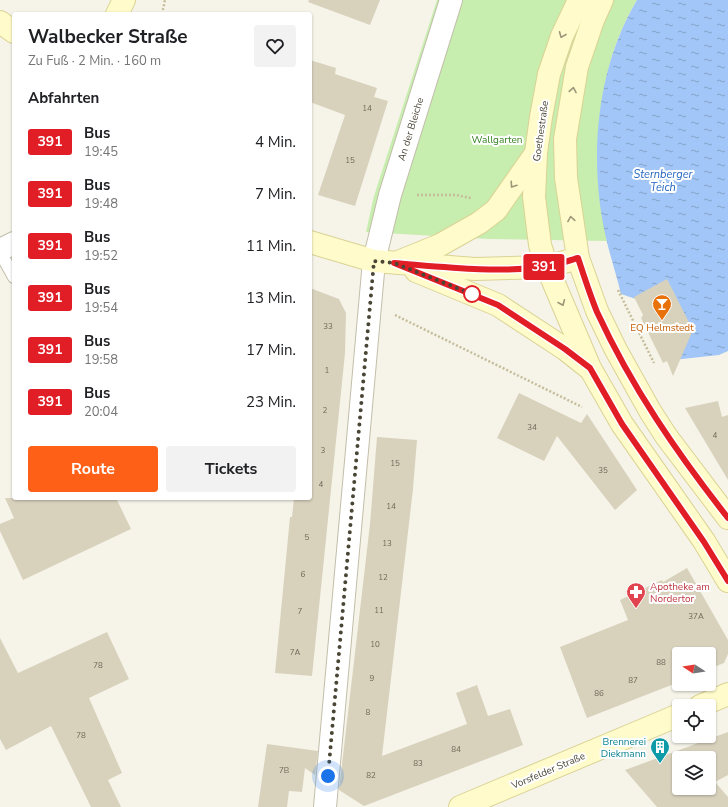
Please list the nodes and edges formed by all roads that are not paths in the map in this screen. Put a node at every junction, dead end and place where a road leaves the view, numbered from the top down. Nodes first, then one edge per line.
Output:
1 (124, 0) edge
2 (451, 0) edge
3 (579, 0) edge
4 (602, 0) edge
5 (118, 12) edge
6 (0, 22) edge
7 (12, 31) edge
8 (536, 153) junction
9 (312, 243) edge
10 (12, 244) edge
11 (0, 251) edge
12 (578, 258) junction
13 (384, 262) junction
14 (547, 267) junction
15 (12, 273) edge
16 (590, 368) junction
17 (728, 518) edge
18 (728, 581) edge
19 (728, 694) edge
20 (716, 699) edge
21 (672, 718) edge
22 (325, 807) edge
23 (460, 807) edge

1 - 5 main road
2 - 13 street, An der Bleiche
3 -> 8 main road, Goethestraße
12 -> 4 main road
6 - 7 main road
8 -> 13 main road
8 - 14 main road, Goethestraße
9 - 13 main road
10 - 11 street
11 - 15 lane
12 - 14 main road
12 - 17 main road
13 - 14 main road
13 - 16 main road
13 - 22 street, An der Bleiche
14 -> 16 main road, Goethestraße
16 - 18 main road, Goethestraße
19 - 20 main road
21 - 23 main road, Vorsfelder Straße

